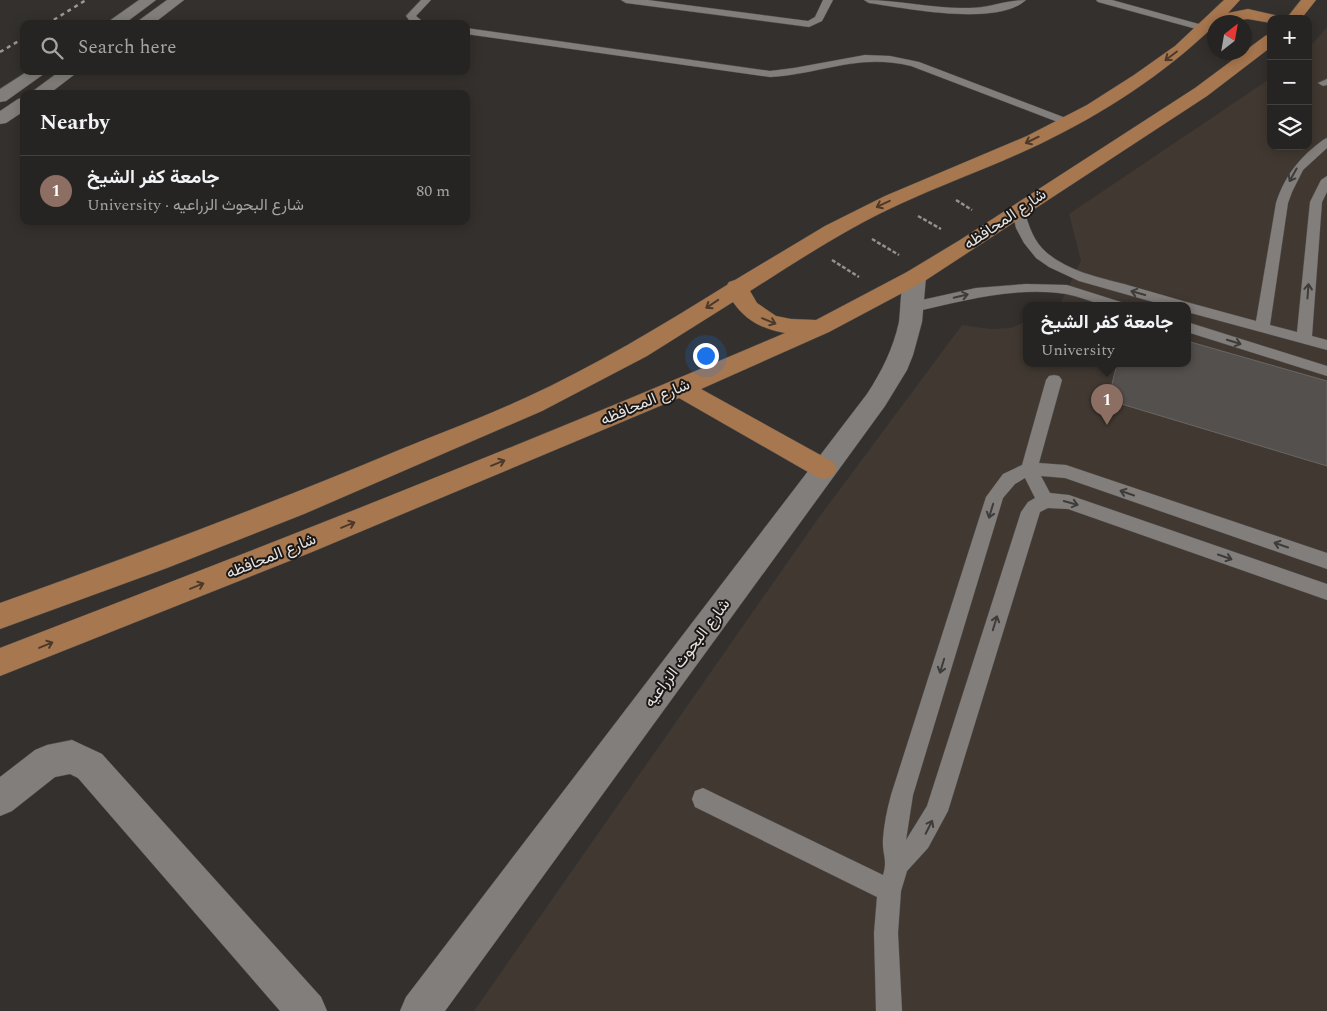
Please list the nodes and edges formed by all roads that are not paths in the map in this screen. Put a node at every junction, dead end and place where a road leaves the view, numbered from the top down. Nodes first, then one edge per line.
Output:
1 (149, 0) edge
2 (177, 0) edge
3 (426, 0) edge
4 (626, 0) edge
5 (828, 0) edge
6 (869, 0) edge
7 (967, 0) edge
8 (1021, 0) edge
9 (1101, 0) edge
10 (1232, 0) edge
11 (1308, 0) edge
12 (964, 11) junction
13 (1216, 15) edge
14 (1244, 15) edge
15 (1296, 15) edge
16 (1267, 18) edge
17 (119, 20) edge
18 (148, 20) edge
19 (413, 20) edge
20 (1207, 24) joint
21 (470, 32) edge
22 (1267, 42) edge
23 (34, 75) edge
24 (65, 75) edge
25 (43, 90) edge
26 (0, 97) edge
27 (20, 106) edge
28 (0, 119) edge
29 (1067, 122) junction
30 (1327, 142) edge
31 (1327, 180) edge
32 (1018, 210) junction
33 (920, 274) junction
34 (738, 287) junction
35 (1106, 302) edge
36 (1168, 302) edge
37 (913, 307) junction
38 (1191, 308) edge
39 (821, 327) junction
40 (1262, 328) junction
41 (1191, 329) edge
42 (1304, 340) junction
43 (1327, 346) edge
44 (1327, 371) edge
45 (1054, 380) dead end
46 (680, 388) junction
47 (824, 469) junction
48 (1029, 469) junction
49 (1045, 500) junction
50 (1327, 561) edge
51 (1327, 592) edge
52 (0, 616) edge
53 (0, 662) edge
54 (703, 798) dead end
55 (0, 799) edge
56 (898, 864) junction
57 (889, 891) junction
58 (307, 1011) edge
59 (420, 1011) edge
60 (889, 1011) edge

1 - 17 street
2 - 18 street
3 - 19 lane
4 - 5 lane
6 - 12 lane
7 - 12 lane
8 - 12 lane
9 - 20 lane
10 - 13 main road
11 - 15 main road
14 - 16 main road
20 -> 29 main road
21 - 29 lane
22 - 32 main road, شارع المحافظه
23 - 26 street
24 - 25 street
27 - 28 street
29 -> 34 main road
30 -> 40 lane
42 -> 31 lane
32 - 33 main road, شارع المحافظه
36 -> 32 lane
33 - 37 street, شارع البحوث الزراعيه
33 - 39 main road, شارع المحافظه
34 -> 39 main road
34 -> 52 main road
37 -> 35 lane
37 - 47 street, شارع البحوث الزراعيه
38 - 40 lane
39 - 46 main road, شارع المحافظه
40 - 42 lane
41 -> 44 lane
42 - 43 lane
45 - 48 lane
46 - 47 main road
53 -> 46 main road, شارع المحافظه
47 - 59 street, شارع البحوث الزراعيه
48 - 49 lane
50 -> 48 lane
48 -> 56 lane
49 -> 51 lane
56 -> 49 lane
54 - 57 lane
55 - 58 street
56 - 57 lane
57 - 60 lane

